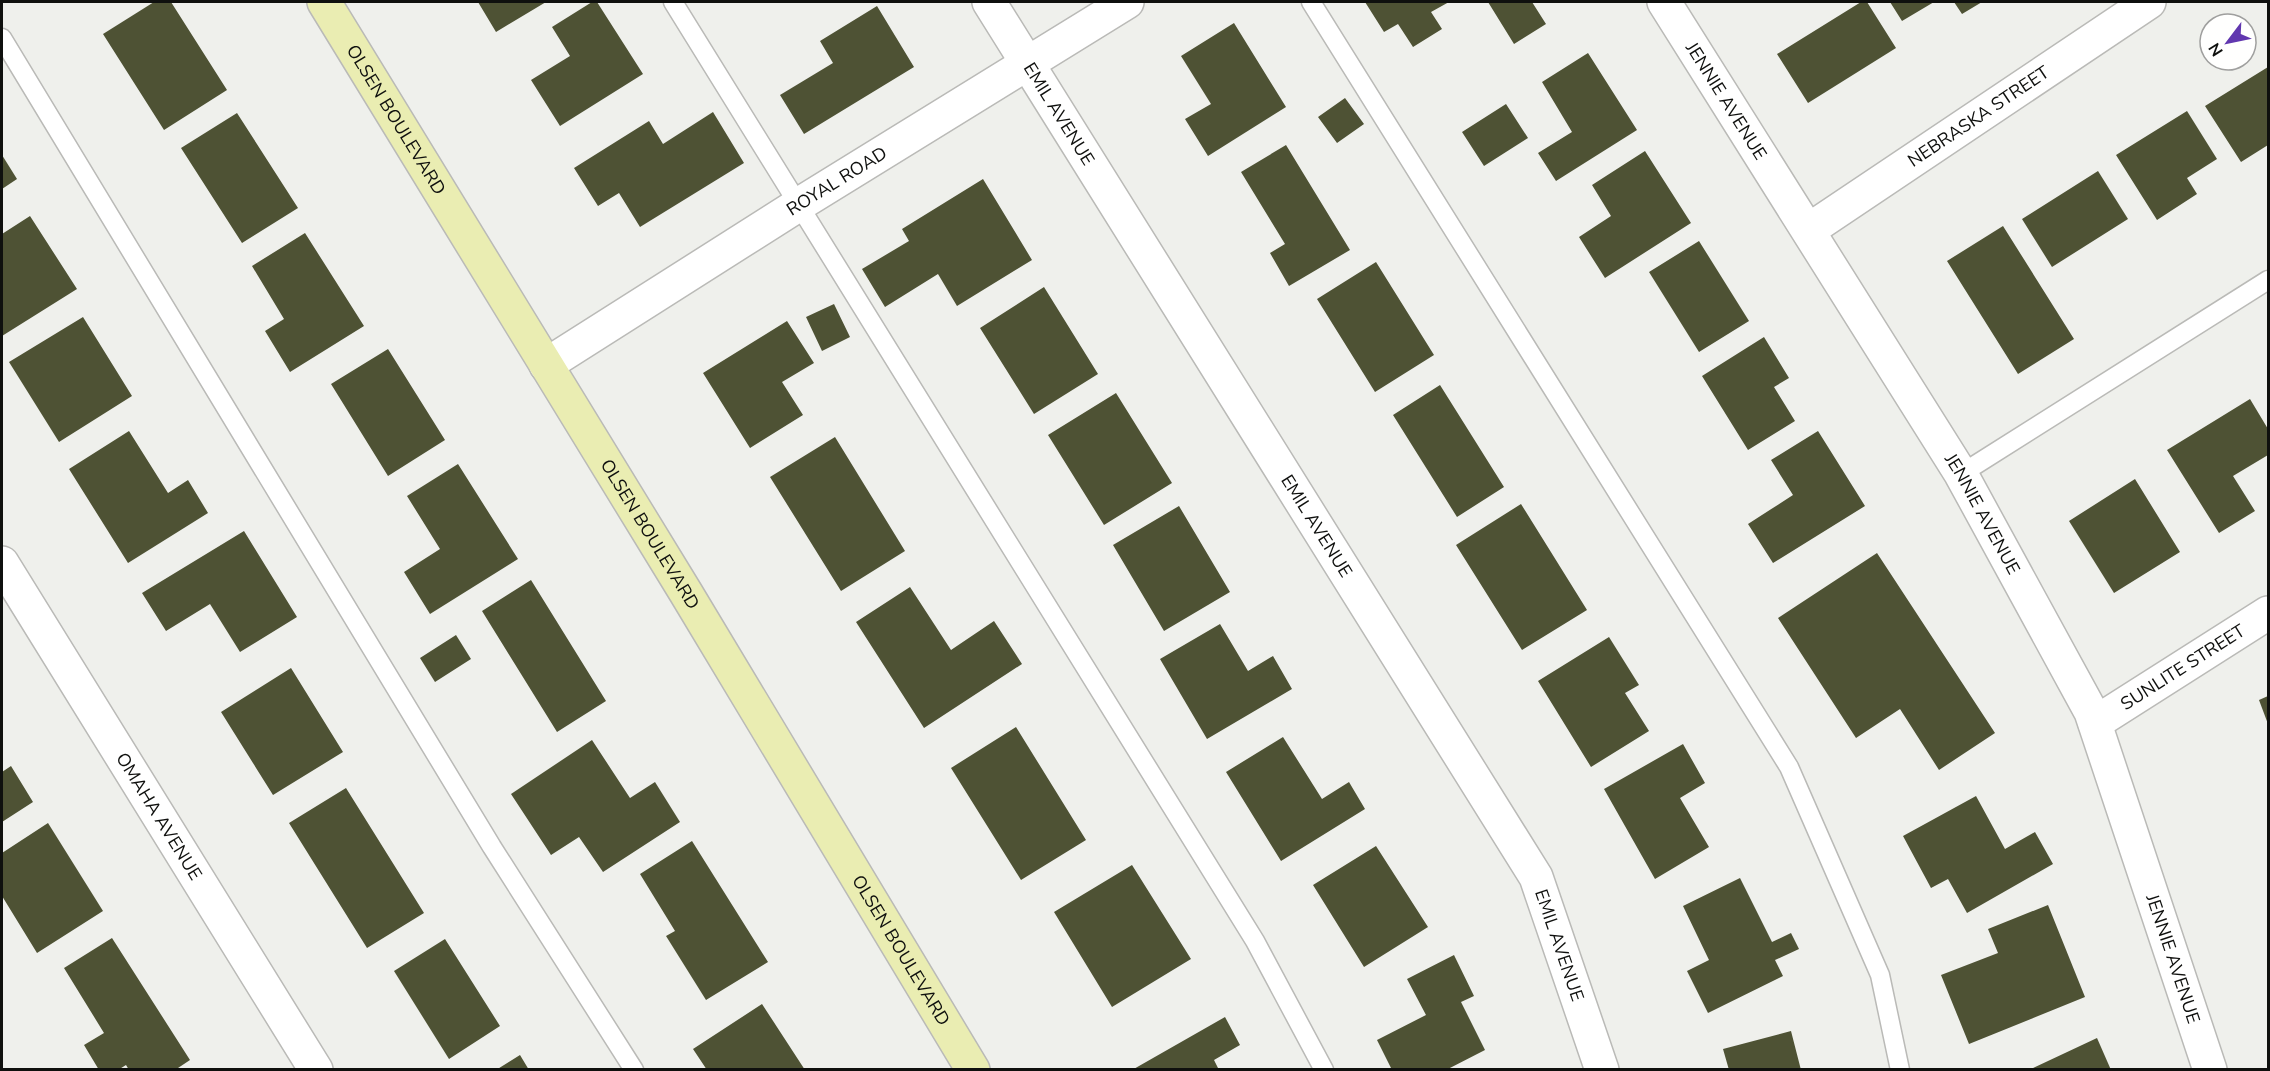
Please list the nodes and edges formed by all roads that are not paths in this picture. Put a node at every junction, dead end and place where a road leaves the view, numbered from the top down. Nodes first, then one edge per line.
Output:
1 (324, 2) edge
2 (673, 2) edge
3 (989, 2) edge
4 (1127, 2) edge
5 (1311, 2) edge
6 (1664, 2) edge
7 (2149, 2) edge
8 (2, 38) edge
9 (1028, 65) junction
10 (798, 205) junction
11 (1809, 230) junction
12 (2268, 280) edge
13 (546, 365) junction
14 (1961, 474) junction
15 (2, 563) edge
16 (2268, 613) edge
17 (2095, 723) junction
18 (316, 1070) edge
19 (633, 1070) edge
20 (973, 1070) edge
21 (1324, 1070) edge
22 (1602, 1070) edge
23 (1900, 1070) edge
24 (2210, 1070) edge

1 - 13 main road, OLSEN BOULEVARD
2 - 10 lane
3 - 9 street, EMIL AVENUE
4 - 9 street, ROYAL ROAD
5 - 23 lane
6 - 11 street, JENNIE AVENUE
7 - 11 street, NEBRASKA STREET
8 - 19 lane
9 - 10 street, ROYAL ROAD
9 - 22 street, EMIL AVENUE
10 - 13 street, ROYAL ROAD
10 - 21 lane
11 - 14 street, JENNIE AVENUE
12 - 14 lane
13 - 20 main road, OLSEN BOULEVARD
14 - 17 street, JENNIE AVENUE
15 - 18 street, OMAHA AVENUE
16 - 17 street, SUNLITE STREET
17 - 24 street, JENNIE AVENUE

